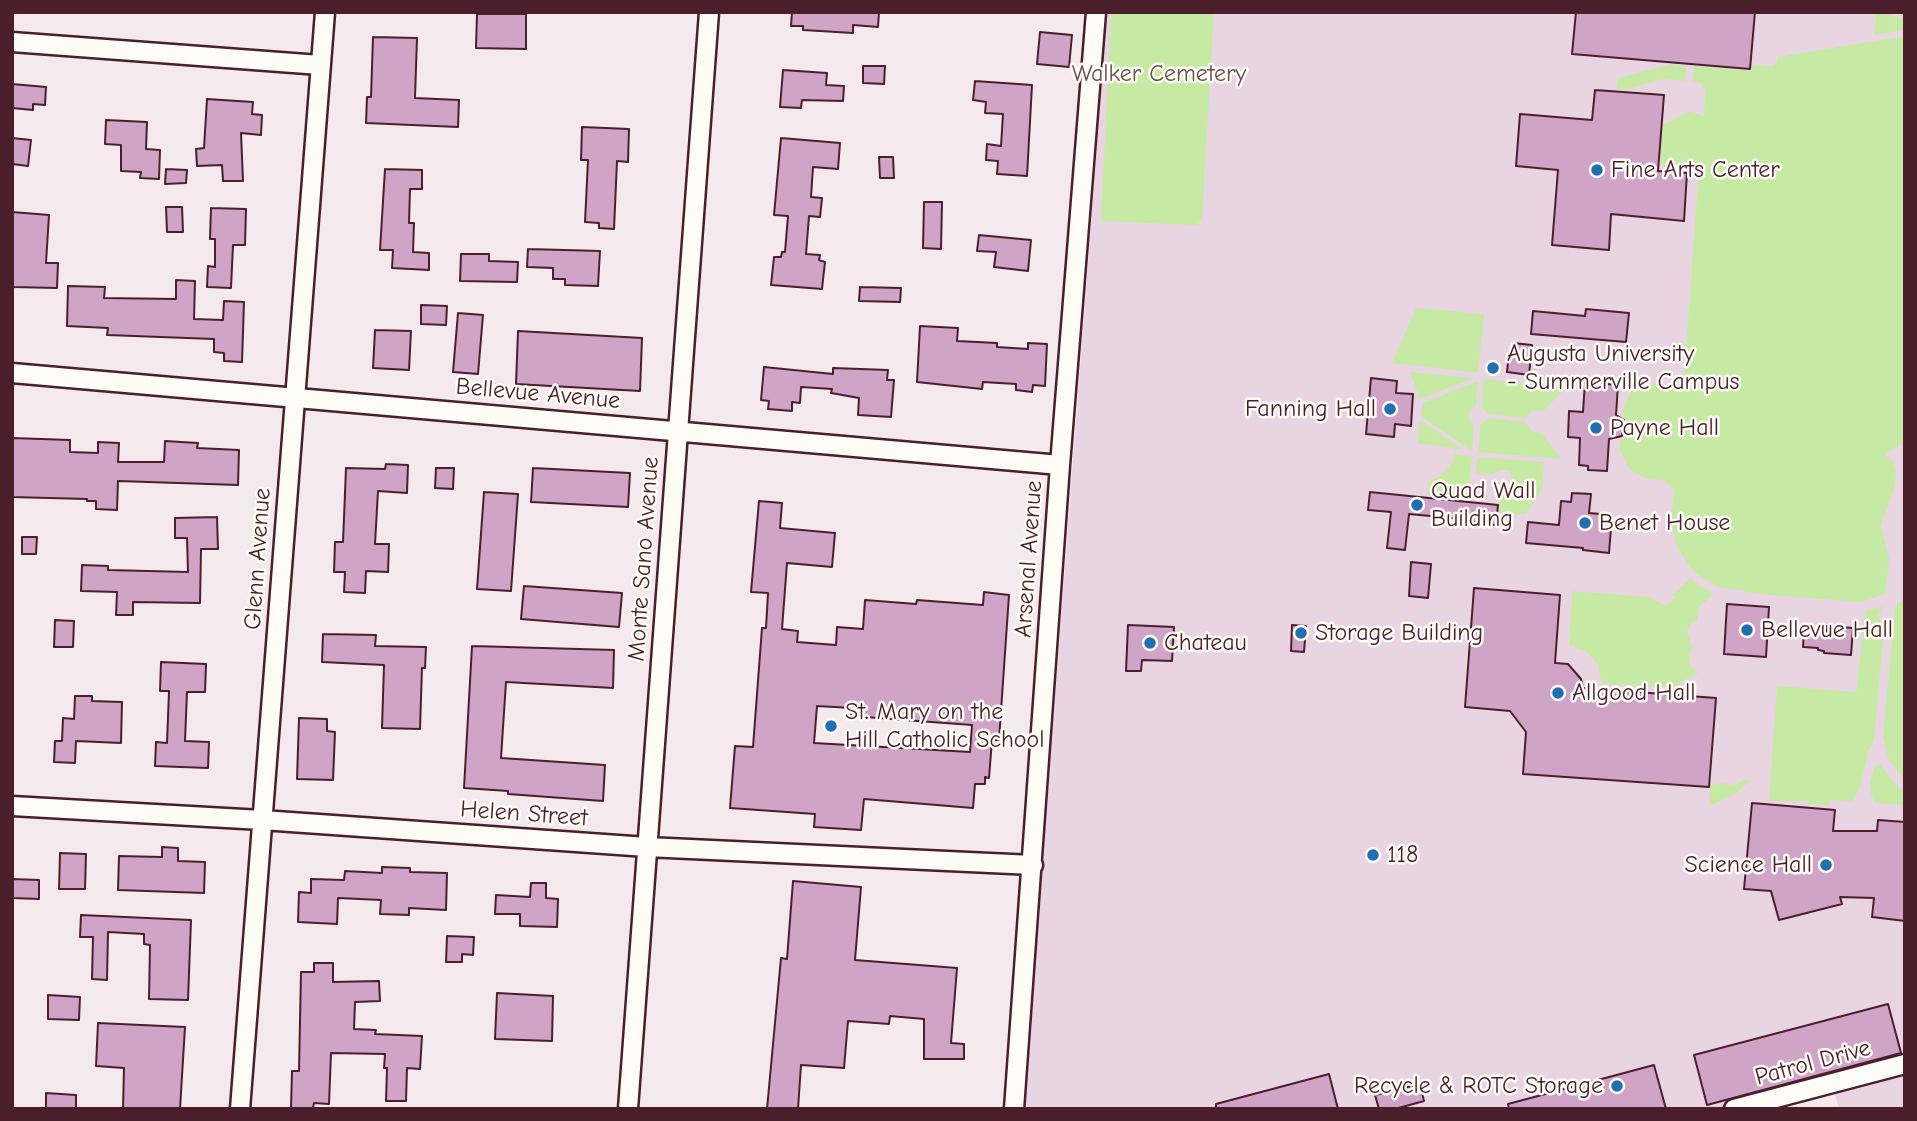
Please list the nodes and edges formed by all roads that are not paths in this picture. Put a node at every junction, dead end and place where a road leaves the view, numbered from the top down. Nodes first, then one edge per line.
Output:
1 (324, 12) edge
2 (709, 12) edge
3 (1096, 12) edge
4 (12, 42) edge
5 (320, 65) junction
6 (12, 373) edge
7 (295, 398) junction
8 (678, 431) junction
9 (1060, 465) junction
10 (12, 807) edge
11 (262, 820) junction
12 (647, 847) junction
13 (1033, 865) junction
14 (1905, 1065) edge
15 (240, 1109) edge
16 (628, 1109) edge
17 (1014, 1109) edge
18 (1734, 1109) edge

1 - 5 street, Glenn Avenue
2 - 8 street, Monte Sano Avenue
3 - 9 street, Arsenal Avenue
4 - 5 street
5 - 7 street, Glenn Avenue
6 - 7 street, Bellevue Avenue
7 - 8 street, Bellevue Avenue
7 - 11 street, Glenn Avenue
8 - 9 street, Bellevue Avenue
8 - 12 street, Monte Sano Avenue
9 - 13 street, Arsenal Avenue
10 - 11 street, Helen Street
11 - 12 street, Helen Street
11 - 15 street, Glenn Avenue
12 - 13 street, Helen Street
12 - 16 street, Monte Sano Avenue
13 - 17 street, Arsenal Avenue
14 - 18 street, Patrol Drive

